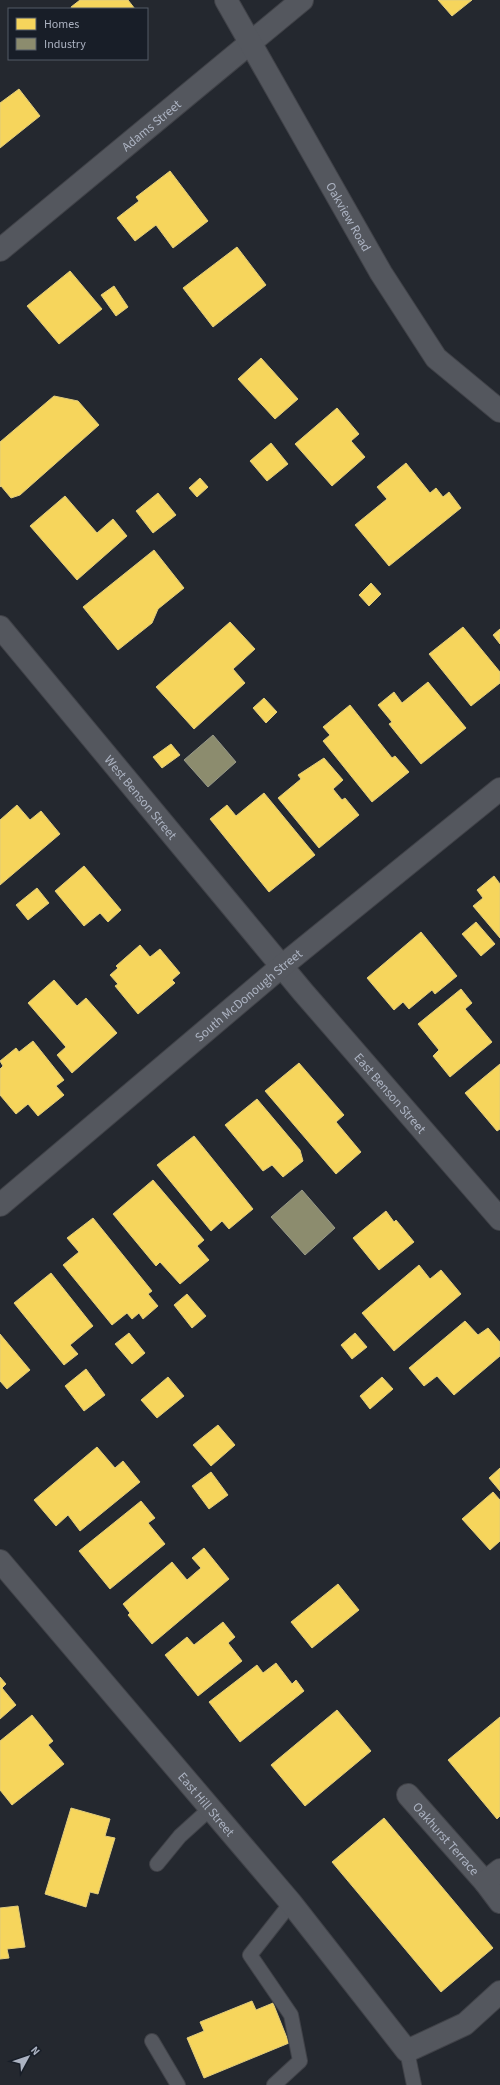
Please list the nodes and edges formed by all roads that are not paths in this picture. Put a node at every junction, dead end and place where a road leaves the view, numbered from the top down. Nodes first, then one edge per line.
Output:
1 (226, 0) edge
2 (302, 0) edge
3 (251, 44) junction
4 (0, 250) edge
5 (500, 411) edge
6 (0, 627) edge
7 (500, 789) edge
8 (282, 966) junction
9 (0, 1205) edge
10 (500, 1219) edge
11 (0, 1561) edge
12 (408, 1795) dead end
13 (212, 1807) junction
14 (157, 1864) dead end
15 (492, 1876) edge
16 (500, 1902) edge
17 (292, 1903) junction
18 (500, 1992) edge
19 (152, 2041) dead end
20 (407, 2051) junction
21 (178, 2085) edge
22 (274, 2085) edge
23 (414, 2085) edge

1 - 3 street, Oakview Road
2 - 3 street, Adams Street
3 - 4 street, Adams Street
3 - 5 street, Oakview Road
6 - 8 street, West Benson Street
7 - 8 street, South McDonough Street
8 - 9 street, South McDonough Street
8 - 10 street, East Benson Street
11 - 13 street, East Hill Street
12 - 15 street, Oakhurst Terrace
13 - 14 lane
13 - 17 street, East Hill Street
15 - 16 street, Oakhurst Terrace
17 - 20 street, East Hill Street
17 - 22 lane
18 - 20 street
19 - 21 lane
20 - 23 lane

